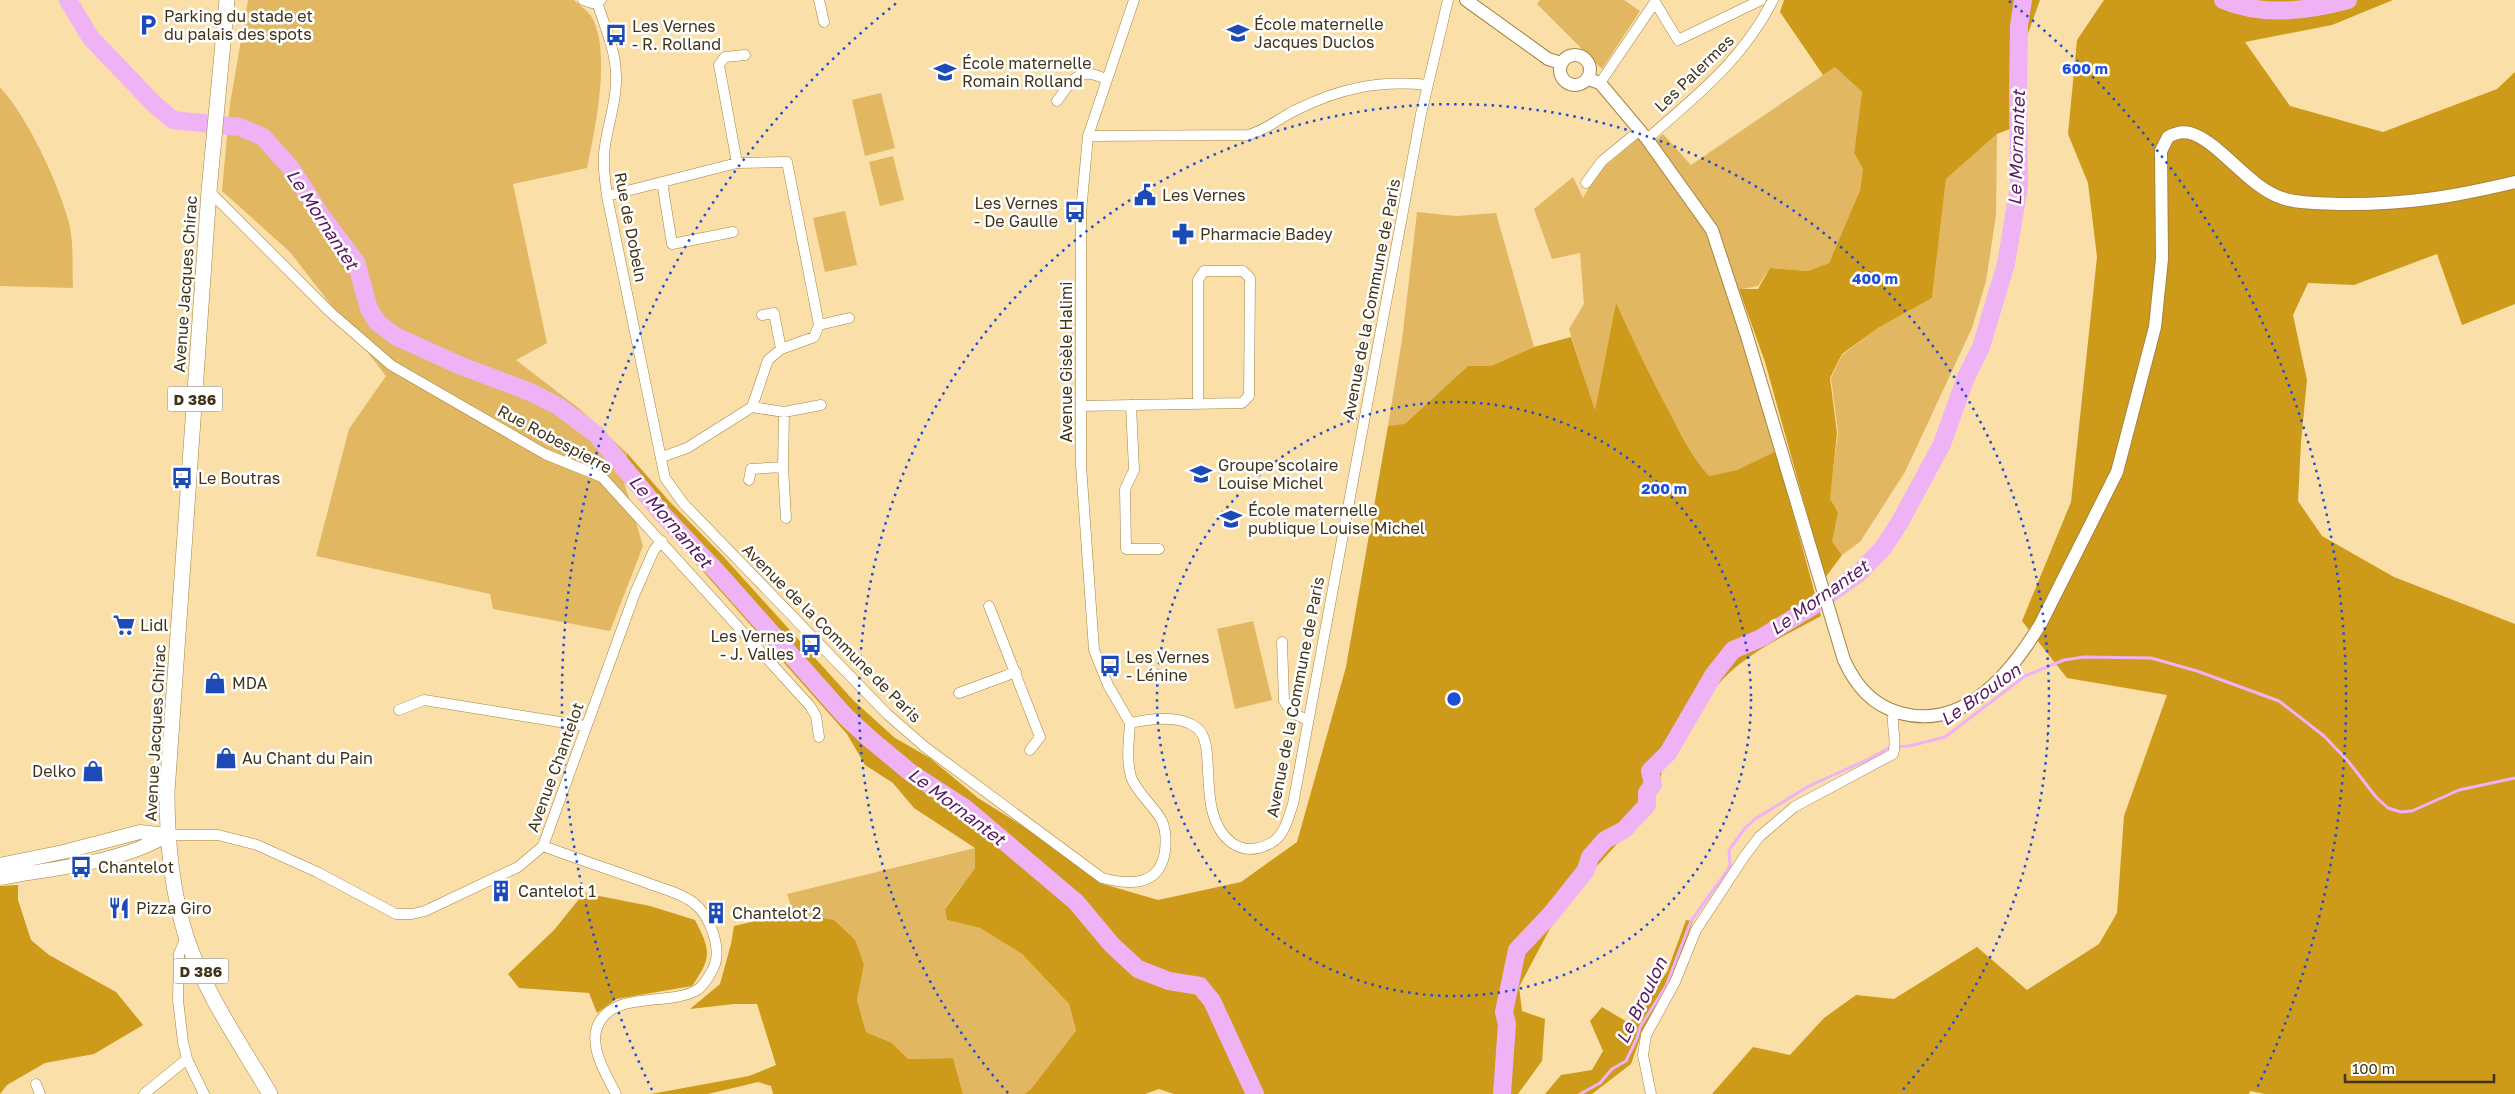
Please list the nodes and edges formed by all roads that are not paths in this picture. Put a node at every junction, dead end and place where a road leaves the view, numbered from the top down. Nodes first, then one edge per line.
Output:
1 (227, 0) edge
2 (583, 0) edge
3 (819, 0) edge
4 (1134, 0) edge
5 (1448, 0) edge
6 (1466, 0) edge
7 (1761, 0) edge
8 (1772, 0) edge
9 (599, 1) edge
10 (824, 22) dead end
11 (745, 55) dead end
12 (1561, 63) junction
13 (1105, 79) junction
14 (1594, 81) junction
15 (1428, 85) junction
16 (1057, 101) dead end
17 (1643, 134) junction
18 (1088, 136) junction
19 (737, 163) junction
20 (662, 182) junction
21 (2515, 182) edge
22 (1586, 183) dead end
23 (209, 191) junction
24 (607, 196) junction
25 (733, 232) dead end
26 (762, 315) dead end
27 (849, 318) dead end
28 (819, 325) junction
29 (781, 349) junction
30 (1198, 403) junction
31 (821, 405) dead end
32 (1131, 405) junction
33 (1081, 406) junction
34 (752, 407) junction
35 (784, 412) junction
36 (662, 457) junction
37 (783, 467) junction
38 (750, 480) dead end
39 (786, 518) dead end
40 (662, 541) junction
41 (1159, 549) dead end
42 (989, 606) dead end
43 (1282, 642) dead end
44 (1016, 672) junction
45 (959, 693) dead end
46 (398, 710) dead end
47 (1894, 711) junction
48 (1308, 720) junction
49 (1130, 724) junction
50 (585, 726) junction
51 (819, 737) dead end
52 (1030, 750) dead end
53 (167, 835) junction
54 (111, 840) junction
55 (542, 846) junction
56 (114, 855) junction
57 (0, 865) edge
58 (0, 878) edge
59 (186, 937) junction
60 (187, 1059) junction
61 (144, 1094) edge
62 (204, 1094) edge
63 (270, 1094) edge
64 (616, 1094) edge
65 (1651, 1094) edge

1 - 23 main road, Avenue Jacques Chirac / D 386
2 - 9 street
3 - 10 street
4 - 13 street, Avenue Gisèle Halimi
5 - 15 street, Avenue de la Commune de Paris
6 - 12 street
7 - 14 street
8 - 17 street, Les Palermes
9 - 24 street, Rue de Dobeln
11 - 19 street
12 - 14 street
12 - 14 street
13 - 16 street
13 - 18 street, Avenue Gisèle Halimi
14 - 17 street
15 - 18 street
15 - 48 street, Avenue de la Commune de Paris
17 - 22 street, Les Palermes
17 - 47 street
18 - 33 street, Avenue Gisèle Halimi
19 - 20 street
19 - 28 street
20 - 24 street
20 - 25 street
21 - 47 street
23 - 40 street, Rue Robespierre
23 - 53 main road, Avenue Jacques Chirac / D 386
24 - 36 street, Rue de Dobeln
26 - 29 street
27 - 28 street
28 - 29 street
29 - 34 street
30 - 30 street
30 - 32 street
31 - 35 street
32 - 33 street
32 - 41 street
33 - 49 street, Avenue Gisèle Halimi
34 - 35 street
34 - 36 street
35 - 37 street
36 - 49 street, Avenue de la Commune de Paris
37 - 38 street
37 - 39 street
40 - 50 street, Avenue Chantelot
40 - 51 street, Rue Robespierre
42 - 44 street
43 - 48 street
44 - 45 street
44 - 52 street
46 - 50 street
47 - 65 street
48 - 49 street, Avenue de la Commune de Paris
50 - 55 street, Avenue Chantelot
53 - 54 main road
53 - 55 street, Avenue Chantelot
53 - 56 main road
53 - 59 main road, Avenue Jacques Chirac / D 386
54 - 56 main road
54 - 57 main road
55 - 64 street
56 - 58 main road
59 - 60 street
59 - 63 main road, Avenue Jacques Chirac / D 386
60 - 61 street
60 - 62 street

